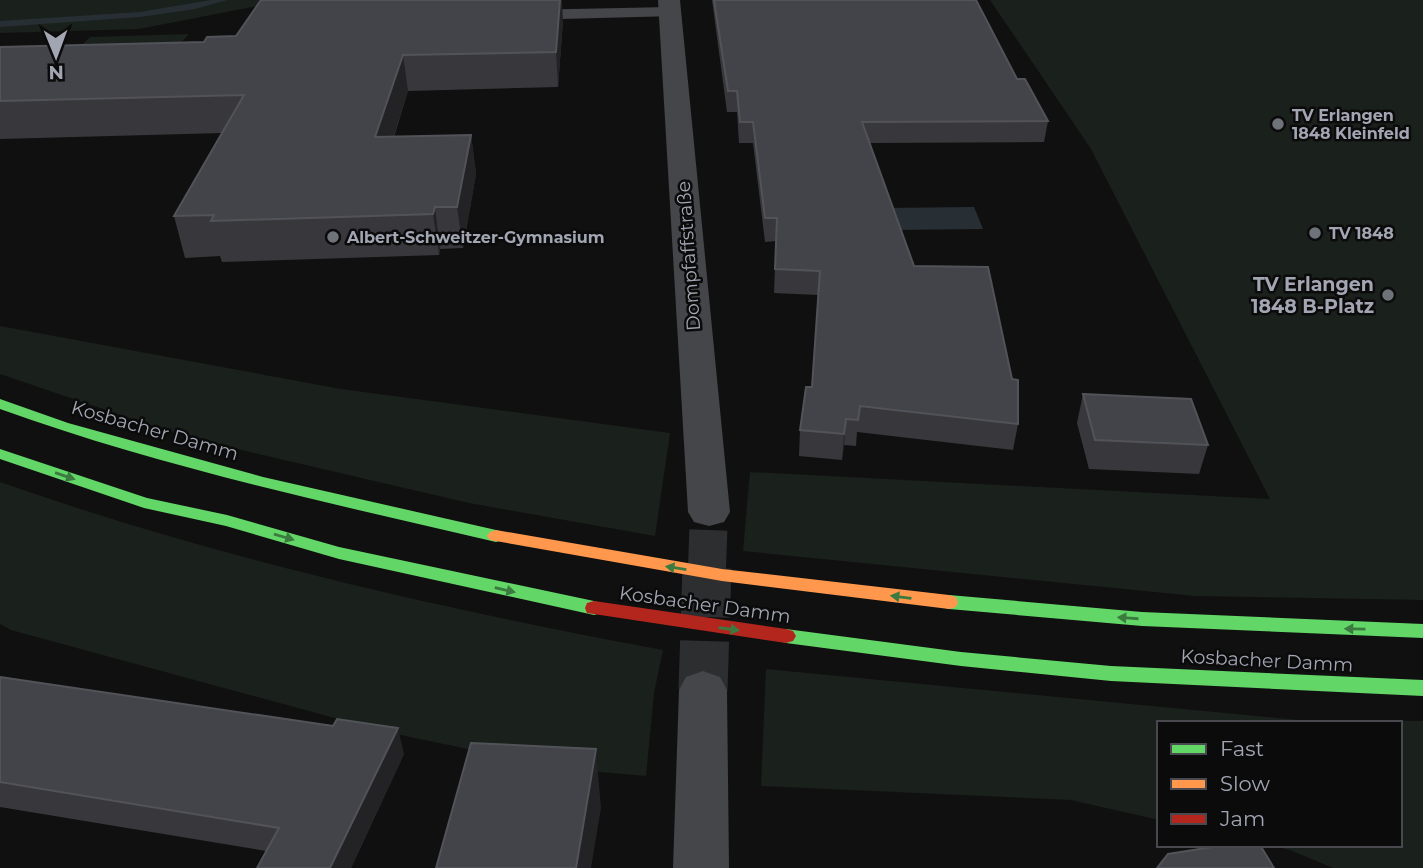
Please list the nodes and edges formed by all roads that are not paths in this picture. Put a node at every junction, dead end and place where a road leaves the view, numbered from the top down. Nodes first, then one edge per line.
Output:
1 (669, 6) edge
2 (508, 16) edge
3 (0, 404) edge
4 (0, 454) edge
5 (709, 512) tunnel mouth
6 (1423, 631) edge
7 (1423, 688) edge
8 (703, 690) tunnel mouth
9 (701, 868) edge

1 - 2 lane
1 - 5 street, Dompfaffstraße
6 -> 3 street, Kosbacher Damm
4 -> 7 street, Kosbacher Damm
8 - 9 street

